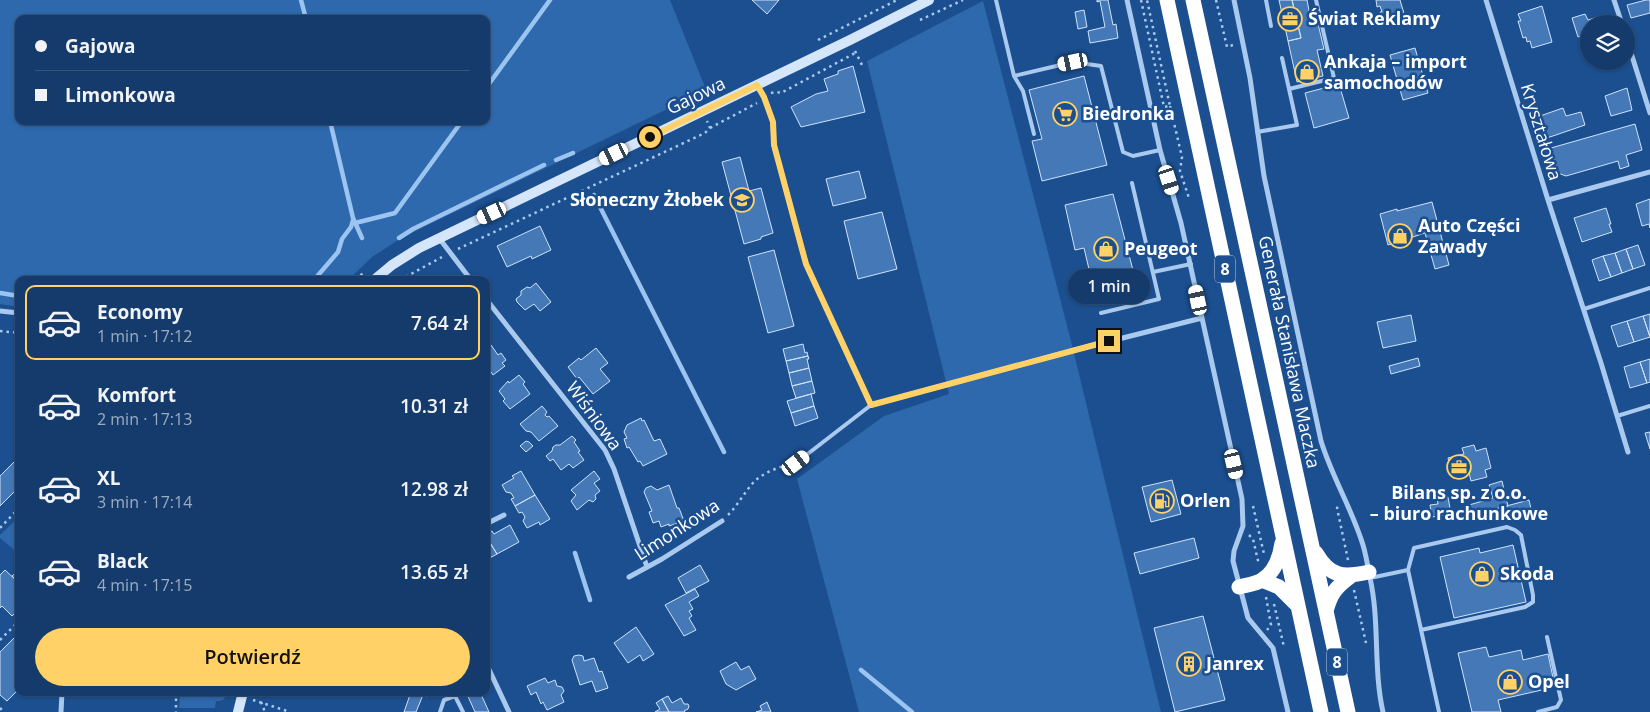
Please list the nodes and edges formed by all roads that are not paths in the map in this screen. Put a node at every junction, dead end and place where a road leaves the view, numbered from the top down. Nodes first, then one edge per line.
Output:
1 (929, 0) edge
2 (996, 0) edge
3 (1127, 0) edge
4 (1167, 0) edge
5 (1193, 0) edge
6 (1234, 0) edge
7 (1266, 0) edge
8 (1316, 0) edge
9 (1486, 0) edge
10 (1614, 0) edge
11 (1619, 15) edge
12 (1271, 26) dead end
13 (1282, 58) dead end
14 (1635, 62) edge
15 (1014, 76) junction
16 (757, 85) junction
17 (1289, 89) junction
18 (1648, 98) edge
19 (1650, 113) edge
20 (1257, 132) junction
21 (1034, 134) dead end
22 (1160, 150) junction
23 (1650, 172) edge
24 (1132, 183) dead end
25 (1548, 200) junction
26 (439, 238) junction
27 (1191, 264) junction
28 (1153, 272) junction
29 (379, 276) edge
30 (468, 276) edge
31 (1650, 288) edge
32 (490, 304) edge
33 (1584, 309) junction
34 (0, 310) edge
35 (15, 312) edge
36 (1101, 313) dead end
37 (1202, 318) junction
38 (871, 405) junction
39 (1650, 406) edge
40 (1617, 416) junction
41 (1628, 452) dead end
42 (796, 463) road end
43 (504, 515) dead end
44 (722, 521) road end
45 (490, 522) edge
46 (1283, 538) junction
47 (1312, 547) junction
48 (647, 567) junction
49 (1408, 570) junction
50 (1370, 575) junction
51 (1351, 576) junction
52 (629, 577) dead end
53 (1262, 580) junction
54 (1239, 587) junction
55 (1297, 605) junction
56 (1326, 611) junction
57 (1421, 630) junction
58 (1547, 637) dead end
59 (490, 672) edge
60 (62, 696) edge
61 (242, 696) edge
62 (61, 712) edge
63 (238, 712) edge
64 (440, 712) edge
65 (463, 712) edge
66 (509, 712) edge
67 (1288, 712) edge
68 (1321, 712) edge
69 (1348, 712) edge
70 (1383, 712) edge
71 (1439, 712) edge
72 (1538, 712) edge

1 - 16 street, Gajowa
2 - 15 lane
3 - 22 street
4 - 46 highway, 8
5 - 47 highway, Generała Stanisława Maczka / 8
6 - 20 street
7 - 12 lane
8 - 17 lane
9 - 25 street, Kryształowa
10 - 11 street
13 - 17 lane
14 - 18 street
15 - 21 lane
15 - 22 lane
16 - 26 street, Gajowa
16 - 38 street
17 - 20 lane
18 - 19 street
20 - 50 street
22 - 27 street
23 - 25 street, Kryształowa
24 - 28 lane
25 - 33 street
26 - 29 street, Gajowa
26 - 30 street
27 - 28 lane
27 - 37 street
28 - 36 lane
31 - 33 lane
32 - 48 street, Wiśniowa
33 - 40 street
34 - 35 street
37 - 38 street
37 - 54 street
38 - 42 lane
39 - 40 lane
40 - 41 street
43 - 45 street
44 - 48 street, Limonkowa
46 - 53 highway
46 - 55 highway, 8
47 - 51 highway
47 - 56 highway, Generała Stanisława Maczka / 8
48 - 52 street, Limonkowa
49 - 50 lane
49 - 57 lane
49 - 57 lane
50 - 51 highway
50 - 70 street
51 - 56 highway
53 - 54 highway
53 - 55 highway
54 - 67 street
55 - 68 highway, 8
56 - 69 highway, Generała Stanisława Maczka / 8
57 - 71 lane
58 - 72 lane
59 - 66 street
60 - 62 street
61 - 63 street
64 - 65 lane

